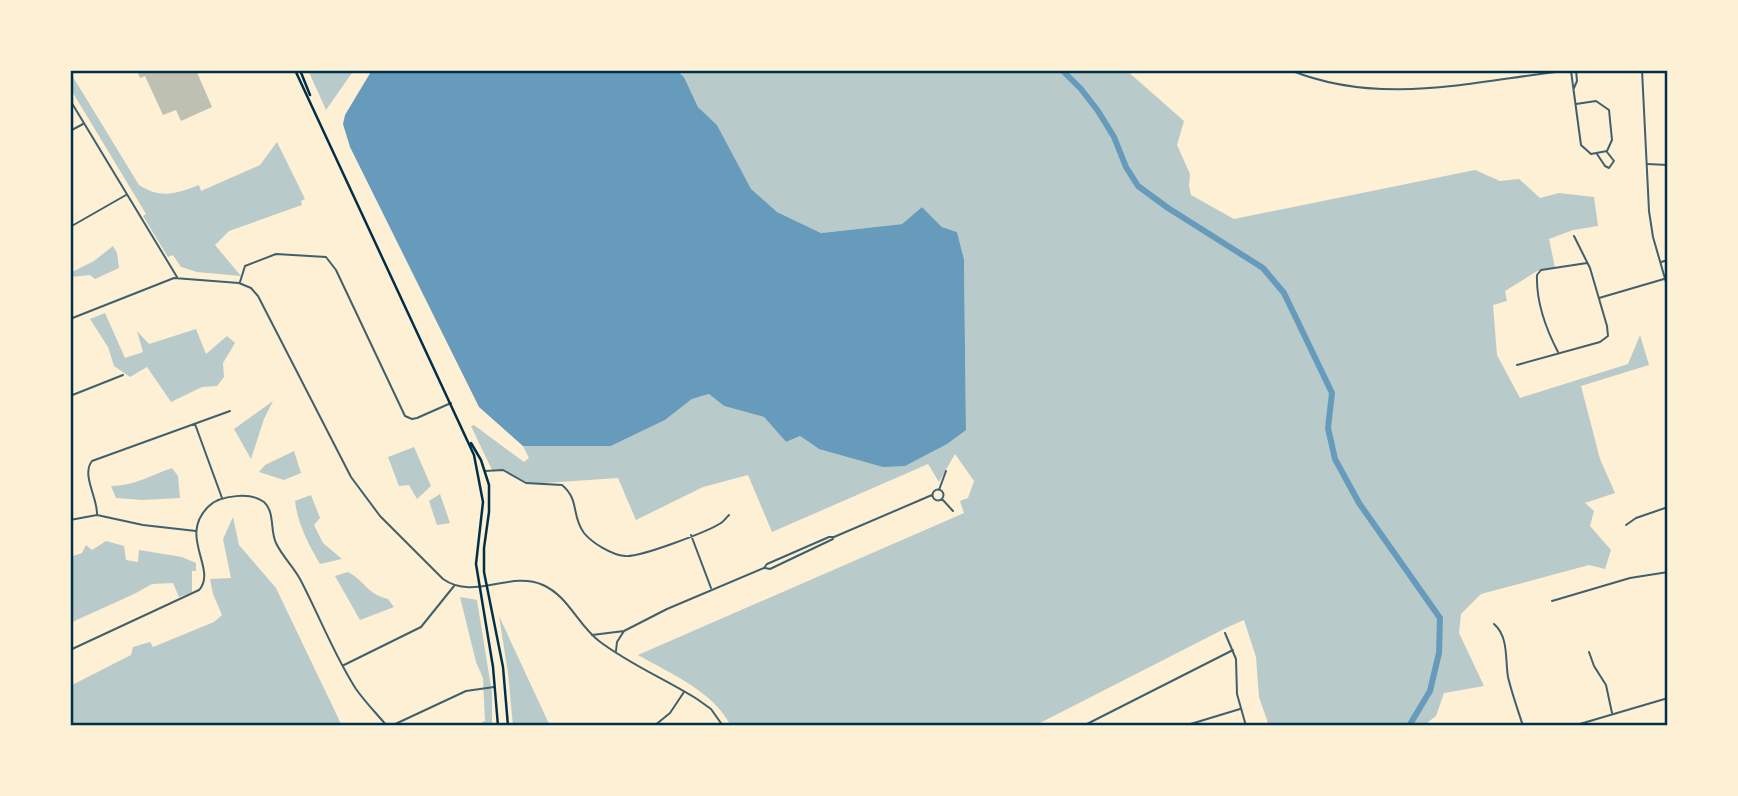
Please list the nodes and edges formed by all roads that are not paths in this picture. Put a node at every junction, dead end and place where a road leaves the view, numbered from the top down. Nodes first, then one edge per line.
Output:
1 (298, 70) edge
2 (1290, 70) edge
3 (1521, 70) edge
4 (1573, 70) edge
5 (1642, 70) edge
6 (1553, 71) edge
7 (1522, 76) junction
8 (70, 100) edge
9 (1576, 104) junction
10 (84, 123) junction
11 (70, 131) edge
12 (1607, 151) junction
13 (1598, 154) junction
14 (1646, 164) junction
15 (1668, 165) edge
16 (126, 195) junction
17 (70, 227) edge
18 (1574, 236) dead end
19 (1668, 260) edge
20 (1660, 262) junction
21 (1588, 263) junction
22 (178, 277) junction
23 (1665, 279) junction
24 (239, 283) junction
25 (1668, 289) edge
26 (1599, 298) junction
27 (70, 319) edge
28 (1559, 353) junction
29 (1517, 365) dead end
30 (123, 375) dead end
31 (70, 396) edge
32 (452, 403) junction
33 (230, 411) dead end
34 (195, 423) junction
35 (466, 434) junction
36 (485, 471) junction
37 (946, 471) dead end
38 (939, 490) junction
39 (932, 495) junction
40 (222, 499) junction
41 (942, 499) junction
42 (1668, 507) edge
43 (953, 511) dead end
44 (97, 515) junction
45 (729, 515) dead end
46 (70, 520) edge
47 (1626, 525) dead end
48 (196, 531) junction
49 (691, 535) junction
50 (834, 537) junction
51 (764, 568) junction
52 (1668, 572) edge
53 (454, 586) junction
54 (479, 586) junction
55 (485, 586) junction
56 (711, 589) junction
57 (1552, 601) dead end
58 (1494, 624) dead end
59 (624, 631) junction
60 (1225, 632) dead end
61 (591, 635) junction
62 (70, 650) edge
63 (1233, 650) junction
64 (1589, 652) dead end
65 (616, 653) junction
66 (343, 665) junction
67 (495, 687) junction
68 (685, 691) junction
69 (1668, 698) edge
70 (1241, 709) junction
71 (1612, 715) junction
72 (1589, 721) junction
73 (1091, 722) junction
74 (389, 726) edge
75 (498, 726) edge
76 (508, 726) edge
77 (654, 726) edge
78 (723, 726) edge
79 (1083, 726) edge
80 (1094, 726) edge
81 (1184, 726) edge
82 (1246, 726) edge
83 (1523, 726) edge
84 (1573, 726) edge
85 (1591, 726) edge

1 - 32 main road
2 - 7 street
3 - 7 street
4 - 6 street
4 - 9 street
5 - 14 street
6 - 7 street
8 - 10 street
9 - 12 street
9 - 13 street
10 - 11 street
10 - 16 street
12 - 13 street
12 - 13 street
14 - 15 street
14 - 20 street
16 - 17 street
16 - 22 street
18 - 21 street
19 - 20 street
20 - 23 street
21 - 26 street
21 - 28 street
22 - 24 street
22 - 27 street
23 - 25 street
23 - 26 street
24 - 32 street
24 - 53 street
26 - 28 street
28 - 29 street
30 - 31 street
32 - 35 main road
33 - 34 street
34 - 40 street
34 - 44 street
35 - 36 main road
35 - 54 main road
36 - 49 street
36 - 55 main road
37 - 38 street
38 - 39 street
38 - 41 street
39 - 41 street
39 - 50 street
40 - 48 street
40 - 66 street
41 - 43 street
42 - 47 street
44 - 46 street
44 - 48 street
45 - 49 street
48 - 62 street
49 - 56 street
50 - 51 street
50 - 51 street
51 - 56 street
52 - 57 street
53 - 54 street
53 - 66 street
54 - 55 street
54 - 67 main road
55 - 61 street
55 - 76 main road
56 - 59 street
58 - 83 street
59 - 61 street
59 - 65 street
60 - 63 street
61 - 65 street
63 - 70 street
63 - 73 street
64 - 71 street
65 - 68 street
66 - 74 street
67 - 74 street
67 - 75 main road
68 - 77 street
68 - 78 street
69 - 71 street
70 - 81 street
70 - 82 street
71 - 72 street
72 - 84 street
72 - 85 street
73 - 79 street
73 - 80 street

